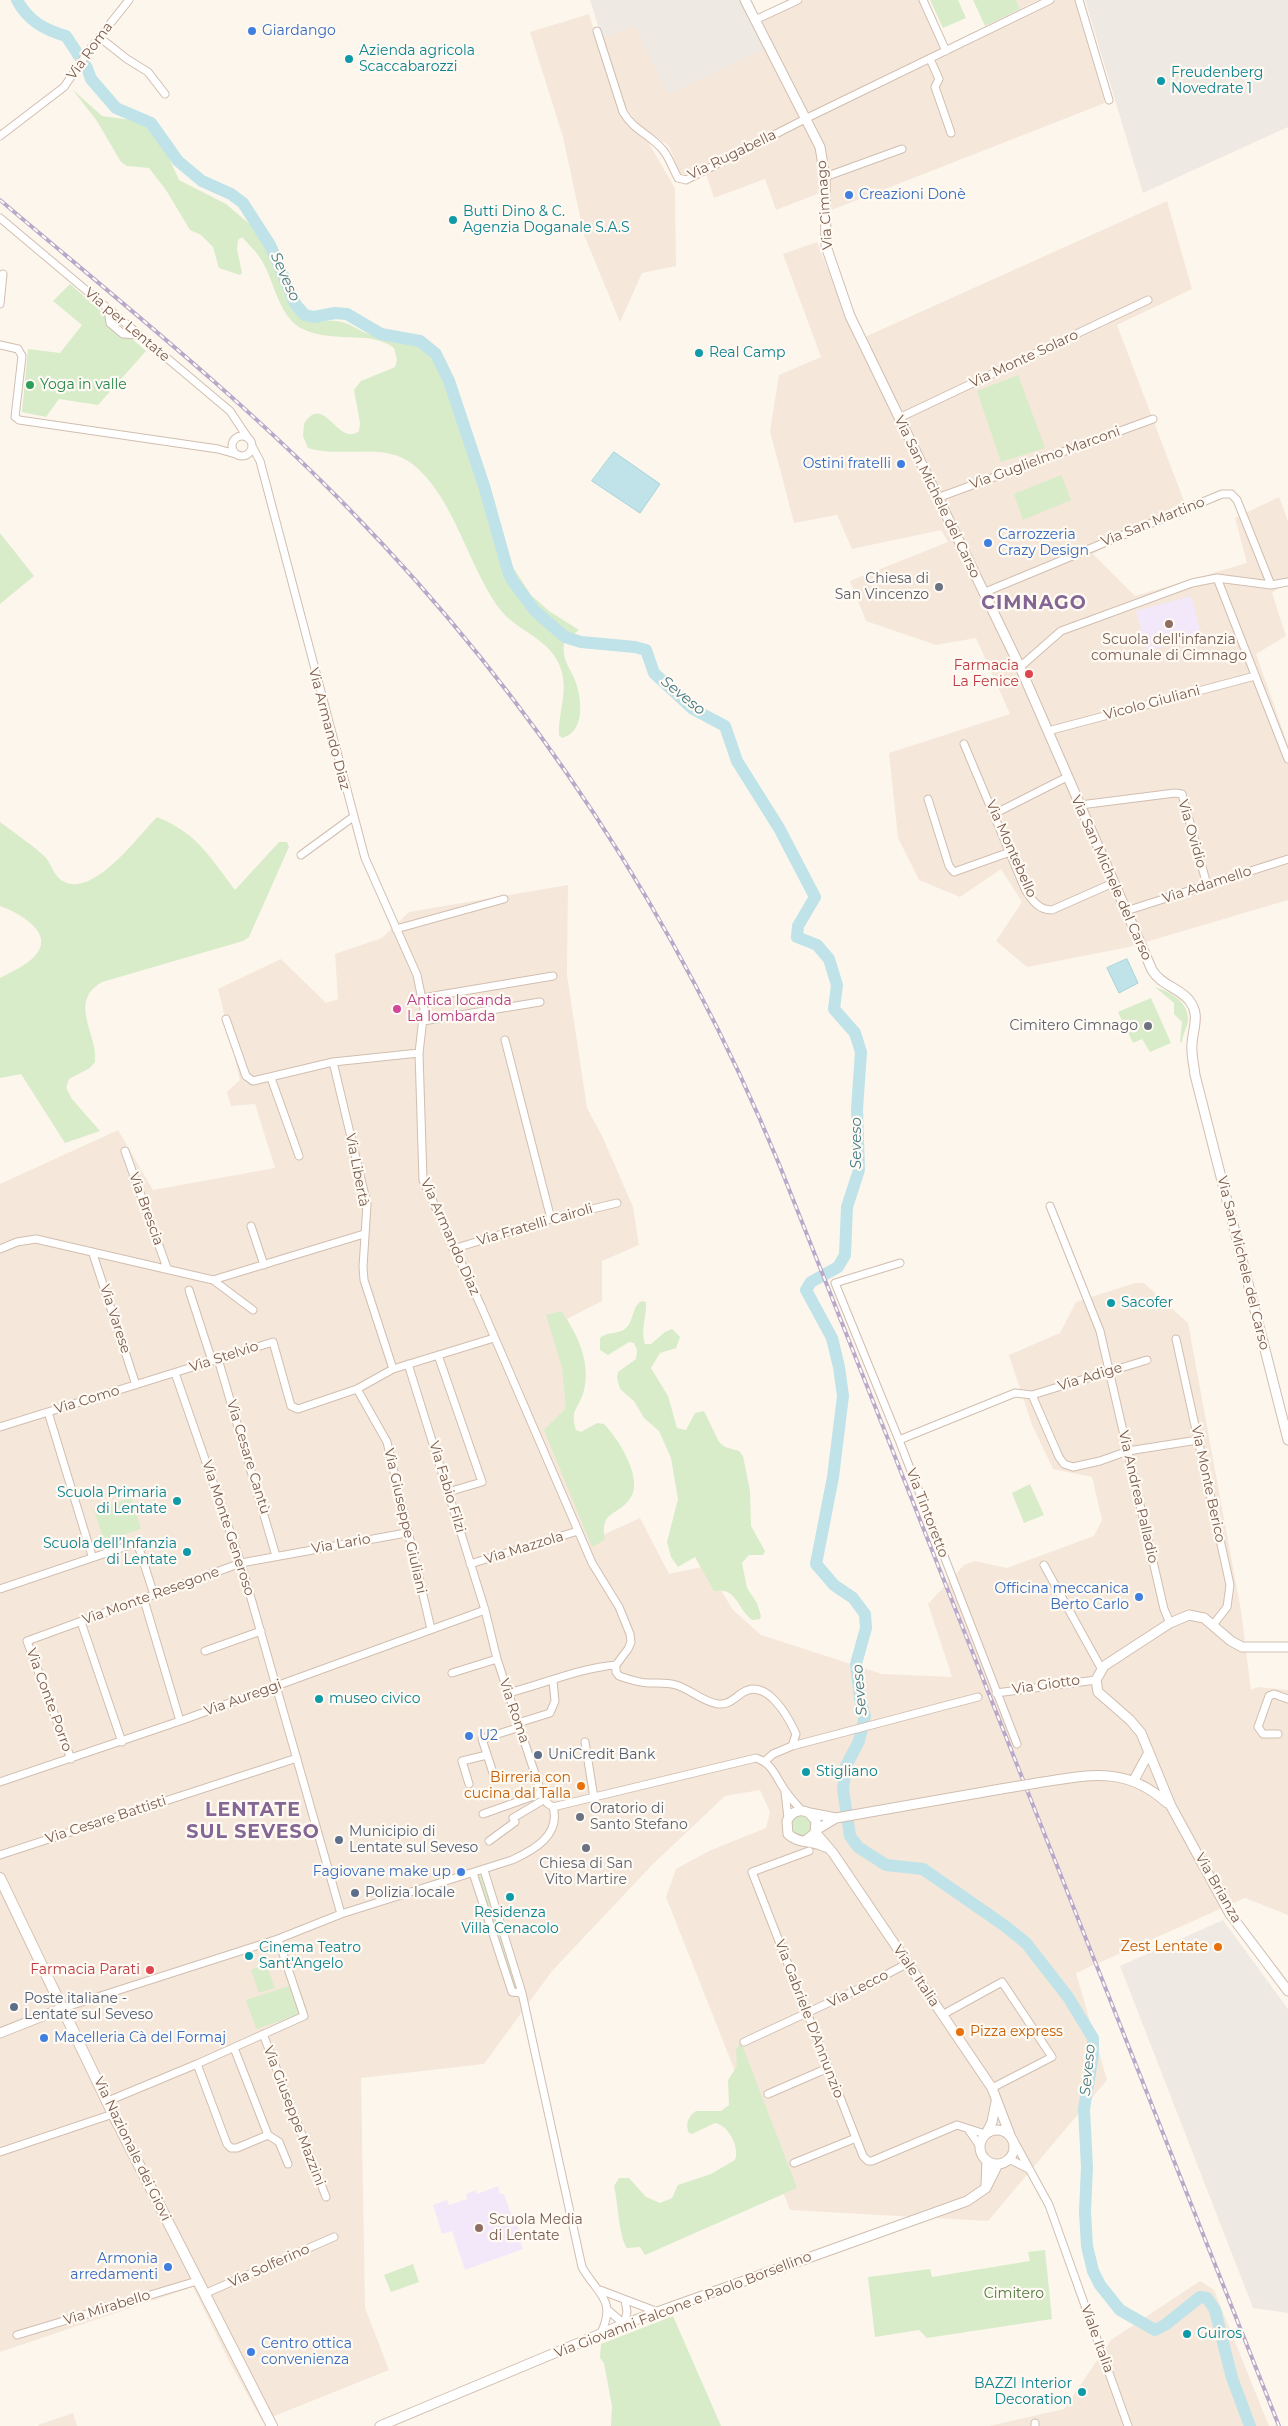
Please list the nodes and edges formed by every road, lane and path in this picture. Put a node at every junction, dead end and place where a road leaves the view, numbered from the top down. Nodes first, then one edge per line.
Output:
1 (129, 0) edge
2 (745, 0) edge
3 (798, 0) edge
4 (923, 0) edge
5 (1050, 0) edge
6 (1079, 0) edge
7 (755, 20) junction
8 (597, 31) dead end
9 (100, 37) junction
10 (946, 51) junction
11 (930, 58) junction
12 (165, 94) dead end
13 (1109, 100) dead end
14 (807, 118) junction
15 (951, 132) dead end
16 (0, 136) edge
17 (902, 149) dead end
18 (825, 177) junction
19 (0, 218) edge
20 (3, 274) dead end
21 (1148, 300) dead end
22 (0, 304) edge
23 (858, 332) joint
24 (0, 344) edge
25 (899, 418) junction
26 (1152, 419) dead end
27 (235, 422) junction
28 (248, 438) junction
29 (234, 442) junction
30 (252, 446) junction
31 (218, 449) junction
32 (242, 455) junction
33 (260, 461) junction
34 (937, 498) junction
35 (1217, 578) junction
36 (1288, 582) edge
37 (1271, 585) junction
38 (983, 592) junction
39 (1020, 667) junction
40 (1255, 676) junction
41 (1048, 731) junction
42 (964, 744) dead end
43 (1288, 759) edge
44 (1067, 777) junction
45 (928, 799) dead end
46 (1080, 805) junction
47 (994, 814) junction
48 (353, 817) junction
49 (1010, 852) junction
50 (301, 855) dead end
51 (1288, 859) edge
52 (1113, 883) junction
53 (1207, 886) junction
54 (504, 899) dead end
55 (1126, 911) junction
56 (396, 929) junction
57 (553, 976) dead end
58 (422, 998) junction
59 (540, 1002) dead end
60 (226, 1018) dead end
61 (423, 1021) junction
62 (505, 1040) dead end
63 (419, 1053) junction
64 (333, 1062) junction
65 (271, 1078) junction
66 (125, 1151) dead end
67 (299, 1156) dead end
68 (617, 1203) dead end
69 (1050, 1206) dead end
70 (551, 1219) junction
71 (251, 1226) dead end
72 (364, 1234) junction
73 (0, 1249) edge
74 (453, 1249) junction
75 (93, 1254) junction
76 (900, 1263) dead end
77 (264, 1265) junction
78 (167, 1268) junction
79 (213, 1280) junction
80 (189, 1290) dead end
81 (253, 1310) dead end
82 (494, 1338) junction
83 (1176, 1339) dead end
84 (438, 1355) junction
85 (215, 1360) junction
86 (1147, 1360) dead end
87 (408, 1364) junction
88 (394, 1369) junction
89 (1110, 1370) junction
90 (175, 1373) junction
91 (136, 1385) junction
92 (357, 1389) junction
93 (1032, 1394) junction
94 (48, 1412) junction
95 (0, 1427) edge
96 (899, 1440) junction
97 (1198, 1440) junction
98 (1288, 1440) edge
99 (1128, 1451) junction
100 (448, 1492) junction
101 (578, 1531) junction
102 (406, 1533) junction
103 (92, 1556) junction
104 (276, 1556) junction
105 (241, 1562) junction
106 (470, 1564) junction
107 (1044, 1565) dead end
108 (0, 1589) edge
109 (154, 1595) junction
110 (144, 1600) junction
111 (485, 1610) junction
112 (81, 1622) junction
113 (1170, 1623) junction
114 (1213, 1625) junction
115 (431, 1629) junction
116 (261, 1631) junction
117 (27, 1641) joint
118 (1288, 1647) edge
119 (205, 1651) dead end
120 (497, 1659) junction
121 (616, 1664) junction
122 (1101, 1668) junction
123 (452, 1673) dead end
124 (1096, 1680) junction
125 (553, 1681) junction
126 (277, 1685) junction
127 (508, 1693) junction
128 (996, 1693) junction
129 (978, 1697) dead end
130 (1288, 1699) edge
131 (180, 1721) junction
132 (518, 1722) junction
133 (1278, 1734) dead end
134 (122, 1742) junction
135 (585, 1742) dead end
136 (1017, 1744) dead end
137 (792, 1746) junction
138 (1149, 1752) junction
139 (487, 1755) junction
140 (297, 1758) junction
141 (71, 1760) junction
142 (765, 1761) junction
143 (1153, 1767) junction
144 (493, 1773) dead end
145 (1134, 1780) junction
146 (0, 1782) edge
147 (469, 1784) dead end
148 (1143, 1784) junction
149 (785, 1791) junction
150 (543, 1796) junction
151 (594, 1798) junction
152 (1171, 1806) junction
153 (553, 1807) junction
154 (806, 1812) junction
155 (483, 1814) dead end
156 (788, 1818) junction
157 (836, 1818) junction
158 (815, 1831) junction
159 (488, 1841) dead end
160 (805, 1841) junction
161 (809, 1851) dead end
162 (833, 1853) junction
163 (0, 1855) edge
164 (484, 1870) junction
165 (473, 1873) junction
166 (0, 1878) edge
167 (341, 1914) junction
168 (278, 1939) junction
169 (908, 1963) junction
170 (1288, 1991) edge
171 (522, 1993) junction
172 (63, 2008) junction
173 (807, 2014) junction
174 (942, 2015) junction
175 (0, 2034) edge
176 (263, 2034) junction
177 (744, 2042) dead end
178 (234, 2048) junction
179 (196, 2064) junction
180 (828, 2068) junction
181 (992, 2088) junction
182 (768, 2094) dead end
183 (996, 2099) junction
184 (108, 2101) junction
185 (113, 2114) junction
186 (964, 2126) junction
187 (986, 2133) junction
188 (268, 2135) junction
189 (856, 2138) junction
190 (1012, 2138) junction
191 (979, 2145) junction
192 (0, 2152) edge
193 (1009, 2159) junction
194 (987, 2161) junction
195 (794, 2163) dead end
196 (288, 2164) dead end
197 (998, 2164) junction
198 (1030, 2169) junction
199 (986, 2188) junction
200 (326, 2197) dead end
201 (334, 2238) dead end
202 (196, 2281) junction
203 (599, 2290) junction
204 (204, 2294) junction
205 (625, 2300) junction
206 (609, 2311) junction
207 (658, 2312) junction
208 (624, 2324) junction
209 (601, 2333) junction
210 (17, 2335) dead end
211 (271, 2422) edge
212 (280, 2426) edge
213 (380, 2426) edge
214 (1128, 2426) edge

1 - 9 street, Via Roma
2 - 7 street, Via Cimnago
3 - 7 street
4 - 10 street
5 - 10 street
6 - 13 street
7 - 14 street, Via Cimnago
8 - 14 street, Via Rugabella
9 - 12 street
9 - 16 street, Via Roma
10 - 11 street
11 - 14 street
11 - 15 street
14 - 18 street, Via Cimnago
17 - 18 street
18 - 23 street, Via Cimnago
19 - 27 street, Via per Lentate
20 - 22 street
21 - 25 street, Via Monte Solaro
23 - 25 street, Via San Michele del Carso
24 - 31 street
25 - 34 street, Via San Michele del Carso
26 - 34 street, Via Guglielmo Marconi
27 - 28 street, Via per Lentate
27 - 29 street
28 - 29 street
28 - 30 street
29 - 31 street
29 - 32 street
30 - 32 street
30 - 33 street
31 - 32 street
32 - 33 street
33 - 48 street, Via Armando Diaz
34 - 38 street, Via San Michele del Carso
35 - 37 street
35 - 39 street
35 - 40 street
36 - 37 street
37 - 38 street, Via San Martino
38 - 39 street, Via San Michele del Carso
39 - 41 street, Via San Michele del Carso
40 - 41 street, Vicolo Giuliani
40 - 43 street
41 - 44 street, Via San Michele del Carso
42 - 47 street, Via Montebello
44 - 46 street, Via San Michele del Carso
44 - 47 street
45 - 49 street
46 - 52 street, Via San Michele del Carso
46 - 53 street, Via Ovidio
47 - 49 street, Via Montebello
48 - 50 street
48 - 56 street, Via Armando Diaz
49 - 52 street, Via Montebello
51 - 53 street, Via Adamello
52 - 55 street, Via San Michele del Carso
53 - 55 street, Via Adamello
54 - 56 street
55 - 98 street, Via San Michele del Carso
56 - 58 street, Via Armando Diaz
57 - 58 street
58 - 61 street, Via Armando Diaz
59 - 61 street
60 - 65 street
61 - 63 street, Via Armando Diaz
62 - 70 street
63 - 64 street
63 - 74 street, Via Armando Diaz
64 - 65 street
64 - 72 street, Via Libertà
65 - 67 street
66 - 78 street, Via Brescia
68 - 70 street, Via Fratelli Cairoli
69 - 89 street, Via Andrea Palladio
70 - 74 street, Via Fratelli Cairoli
71 - 77 street
72 - 77 street
72 - 88 street, Via Libertà
73 - 75 street
74 - 82 street, Via Armando Diaz
75 - 78 street
75 - 91 street, Via Varese
76 - 96 street, Via Tintoretto
77 - 79 street
78 - 79 street
79 - 81 street
80 - 85 street, Via Cesare Cantù
82 - 84 street
82 - 101 street, Via Armando Diaz
83 - 97 street, Via Monte Berico
84 - 87 street
84 - 100 street
85 - 90 street, Via Stelvio
85 - 92 street, Via Stelvio
85 - 104 street, Via Cesare Cantù
86 - 89 street, Via Adige
87 - 88 street
87 - 100 street, Via Fabio Filzi
88 - 92 street
89 - 93 street, Via Adige
89 - 99 street, Via Andrea Palladio
90 - 91 street, Via Como
90 - 105 street, Via Monte Generoso
91 - 94 street, Via Como
92 - 102 street, Via Giuseppe Giuliani
93 - 96 street, Via Adige
93 - 99 street
94 - 95 street, Via Como
94 - 103 street
96 - 128 street, Via Tintoretto
97 - 99 street
97 - 114 street, Via Monte Berico
99 - 113 street, Via Andrea Palladio
100 - 106 street, Via Fabio Filzi
101 - 106 street, Via Mazzola
101 - 121 street, Via Armando Diaz
102 - 104 street, Via Lario
102 - 115 street, Via Giuseppe Giuliani
103 - 108 street
103 - 109 street
104 - 105 street, Via Monte Resegone
105 - 109 street, Via Monte Resegone
105 - 116 street, Via Monte Generoso
106 - 111 street, Via Fabio Filzi
107 - 122 street
109 - 110 street, Via Monte Resegone
110 - 112 street, Via Monte Resegone
110 - 131 street
111 - 115 street, Via Aureggi
111 - 120 street, Via Roma
112 - 117 street, Via Monte Resegone
112 - 134 street
113 - 114 street
113 - 122 street
114 - 118 street
115 - 126 street, Via Aureggi
116 - 119 street
116 - 126 street, Via Monte Generoso
117 - 141 street, Via Conte Porro
120 - 123 street
120 - 127 street, Via Roma
121 - 125 street
121 - 137 street
122 - 124 street
124 - 128 street, Via Giotto
124 - 138 street, Via Brianza
125 - 127 street
125 - 132 street
126 - 131 street, Via Aureggi
126 - 140 street, Via Monte Generoso
127 - 132 street, Via Roma
128 - 136 street, Via Tintoretto
129 - 137 street
130 - 133 street
131 - 134 street, Via Aureggi
132 - 139 street
132 - 150 street, Via Roma
134 - 141 street, Via Aureggi
135 - 151 street
137 - 142 street
138 - 143 street, Via Brianza
138 - 145 street
139 - 144 street
139 - 147 street
140 - 163 street, Via Cesare Battisti
140 - 167 street, Via Monte Generoso
141 - 146 street, Via Aureggi
142 - 149 street, Viale Italia
142 - 151 street
143 - 148 street
143 - 152 street, Via Brianza
145 - 148 street
145 - 157 street, bridge
148 - 152 street
149 - 154 street, Viale Italia
149 - 156 street, Viale Italia
150 - 153 street, Via Roma
150 - 155 street
150 - 159 street
151 - 153 street
152 - 170 street, Via Brianza
153 - 164 street
154 - 156 street
154 - 157 street
154 - 158 street, Viale Italia
156 - 160 street, Viale Italia
157 - 158 street
158 - 160 street
158 - 162 street, Viale Italia
160 - 162 street, Viale Italia
161 - 173 street, Via Gabriele D'Annunzio
162 - 169 street, Viale Italia
164 - 165 street
164 - 171 street
165 - 167 street
165 - 171 street
166 - 172 main road, Via Nazionale dei Giovi
167 - 168 street
168 - 172 street
168 - 176 street
169 - 173 street, Via Lecco
169 - 174 street, Viale Italia
171 - 203 street
172 - 175 street
172 - 184 main road, Via Nazionale dei Giovi
173 - 177 street, Via Lecco
173 - 180 street, Via Gabriele D'Annunzio
174 - 181 street, Viale Italia
174 - 181 street
176 - 178 street
176 - 200 street, Via Giuseppe Mazzini
178 - 179 street
178 - 188 street
179 - 184 street
179 - 188 street
180 - 182 street
180 - 189 street, Via Gabriele D'Annunzio
181 - 183 street, Viale Italia
183 - 187 street
183 - 190 street, Viale Italia
184 - 185 main road, Via Nazionale dei Giovi
185 - 192 street
185 - 202 main road, Via Nazionale dei Giovi
186 - 187 street
186 - 189 street, Via Gabriele D'Annunzio
186 - 191 street
187 - 190 street
187 - 191 street
188 - 196 street
189 - 195 street
190 - 193 street
190 - 198 street, Viale Italia
191 - 194 street
193 - 197 street
193 - 198 street
194 - 197 street
194 - 199 street
197 - 199 street
198 - 214 street, Viale Italia
199 - 207 street, Via Giovanni Falcone e Paolo Borsellino
201 - 204 street, Via Solferino
202 - 204 main road, Via Nazionale dei Giovi
202 - 210 street, Via Mirabello
203 - 205 street
203 - 206 street
204 - 211 main road, Via Nazionale dei Giovi
205 - 207 street
205 - 208 street
206 - 208 street
206 - 209 street
207 - 208 street, Via Giovanni Falcone e Paolo Borsellino
208 - 209 street, Via Giovanni Falcone e Paolo Borsellino
209 - 213 street, Via Giovanni Falcone e Paolo Borsellino
211 - 212 main road, Via Nazionale dei Giovi

